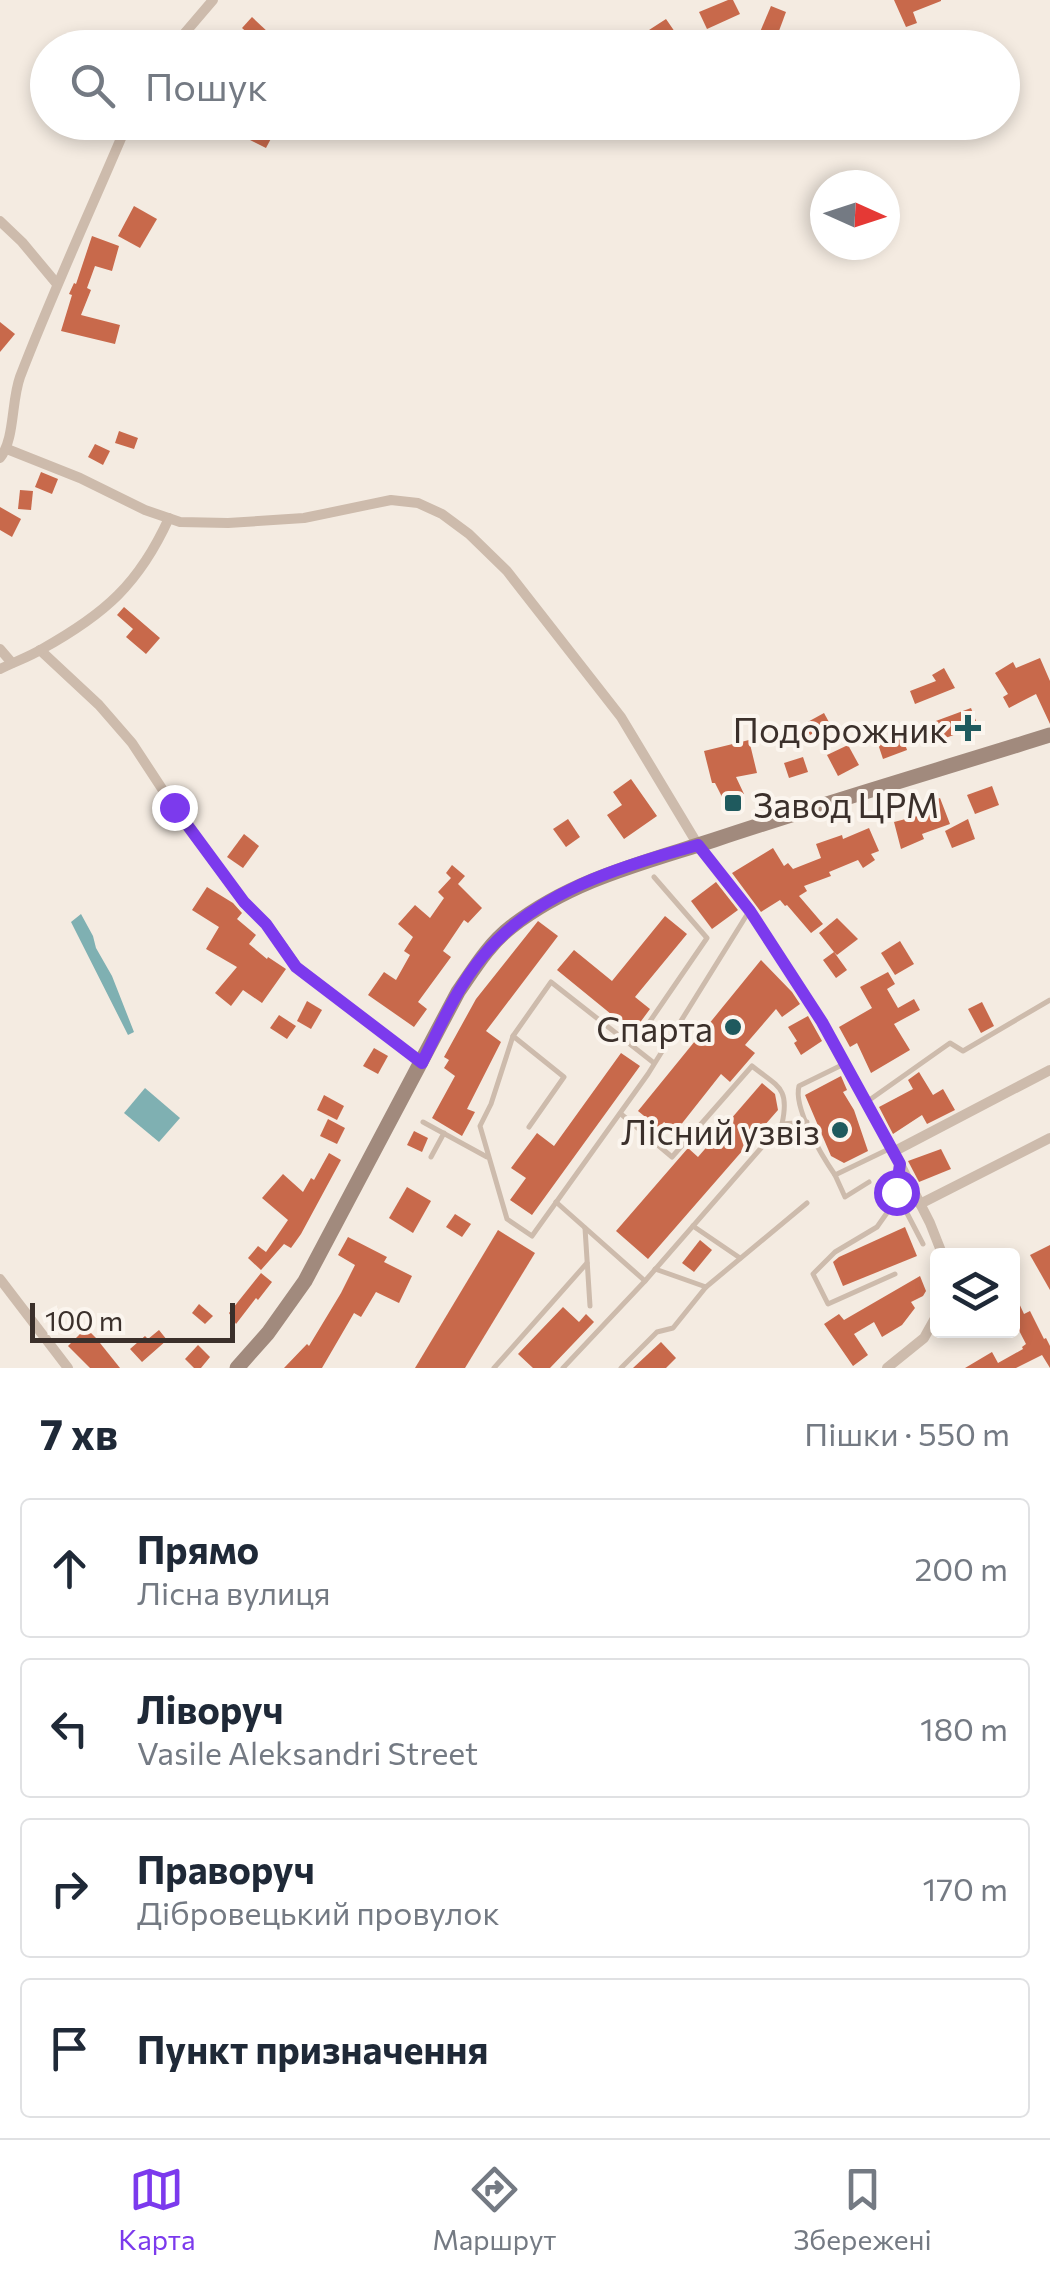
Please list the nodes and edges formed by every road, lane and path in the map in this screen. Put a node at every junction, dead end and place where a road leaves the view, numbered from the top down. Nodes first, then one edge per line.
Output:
1 (212, 0) edge
2 (187, 30) edge
3 (120, 140) edge
4 (0, 221) edge
5 (57, 284) junction
6 (4, 453) edge
7 (168, 518) junction
8 (0, 649) edge
9 (40, 650) junction
10 (12, 662) junction
11 (0, 669) edge
12 (1050, 735) edge
13 (698, 845) junction
14 (654, 877) dead end
15 (750, 911) junction
16 (1050, 1000) edge
17 (513, 1036) junction
18 (632, 1046) junction
19 (422, 1063) junction
20 (654, 1064) junction
21 (844, 1064) junction
22 (1050, 1070) edge
23 (866, 1103) junction
24 (620, 1113) junction
25 (424, 1122) dead end
26 (807, 1122) junction
27 (782, 1124) junction
28 (529, 1127) dead end
29 (444, 1133) junction
30 (1050, 1138) edge
31 (892, 1150) junction
32 (431, 1156) dead end
33 (489, 1158) junction
34 (900, 1164) junction
35 (834, 1176) junction
36 (869, 1182) dead end
37 (896, 1192) junction
38 (556, 1202) junction
39 (806, 1203) dead end
40 (920, 1204) junction
41 (693, 1226) junction
42 (585, 1228) junction
43 (923, 1244) dead end
44 (939, 1248) edge
45 (740, 1258) junction
46 (587, 1262) junction
47 (655, 1269) junction
48 (895, 1274) dead end
49 (0, 1278) edge
50 (645, 1281) junction
51 (706, 1287) junction
52 (590, 1306) dead end
53 (930, 1328) edge
54 (68, 1368) edge
55 (237, 1368) edge
56 (494, 1368) edge
57 (563, 1368) edge
58 (621, 1368) edge
59 (887, 1368) edge

1 - 2 street
3 - 5 street
4 - 5 street
5 - 6 street
6 - 7 street
7 - 9 street
7 - 13 street
8 - 10 street
9 - 10 street
9 - 19 street
10 - 11 street
12 - 13 main road
13 - 15 street
13 - 19 main road
14 - 18 lane
15 - 20 lane
15 - 21 street
16 - 23 lane
17 - 18 lane
17 - 28 lane
17 - 33 lane
18 - 20 lane
19 - 55 main road
20 - 24 lane
21 - 23 street
21 - 26 lane
22 - 31 street
23 - 31 street
24 - 27 lane
24 - 38 lane
25 - 29 lane
26 - 27 lane
26 - 35 lane
27 - 41 lane
29 - 32 lane
29 - 33 lane
30 - 40 street
31 - 34 street
31 - 35 lane
33 - 38 lane
34 - 37 lane
34 - 40 street
35 - 36 lane
37 - 43 lane
37 - 48 lane
38 - 42 lane
39 - 45 lane
40 - 44 street
41 - 45 lane
41 - 47 lane
42 - 46 lane
42 - 50 lane
45 - 51 lane
46 - 52 lane
46 - 56 lane
47 - 50 lane
47 - 51 lane
49 - 54 street
50 - 57 lane
51 - 58 lane
53 - 59 street

